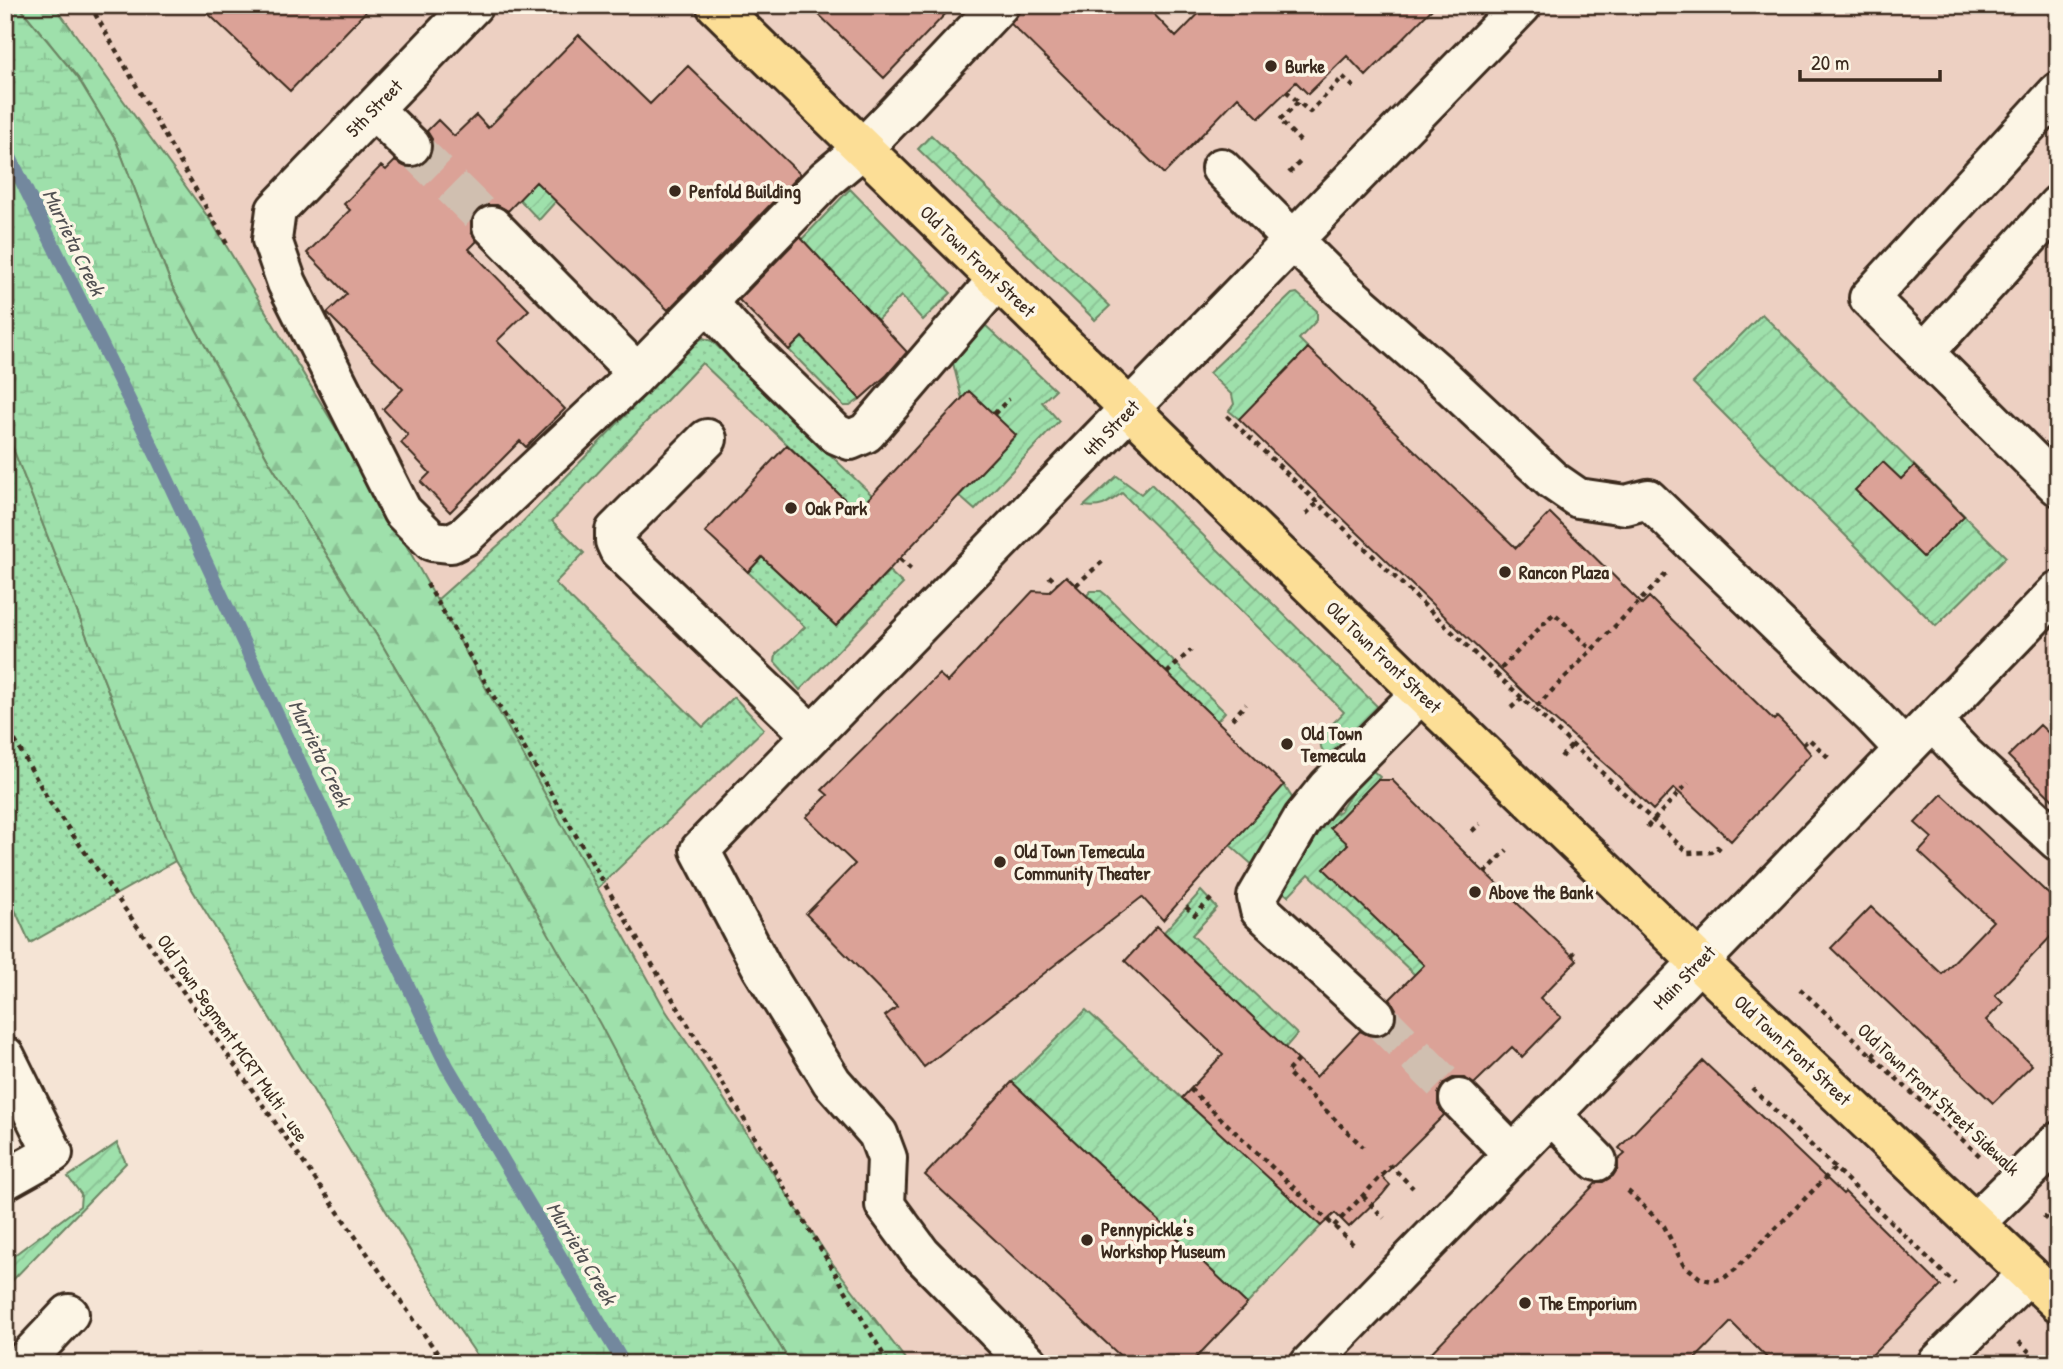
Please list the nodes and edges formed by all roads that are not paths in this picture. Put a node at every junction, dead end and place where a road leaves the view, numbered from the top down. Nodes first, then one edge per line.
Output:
1 (473, 5) edge
2 (716, 5) edge
3 (999, 5) edge
4 (1522, 5) edge
5 (2058, 92) edge
6 (373, 109) junction
7 (411, 146) tunnel mouth
8 (862, 149) junction
9 (1221, 168) dead end
10 (2058, 205) edge
11 (492, 226) tunnel mouth
12 (1293, 241) junction
13 (997, 280) junction
14 (707, 302) junction
15 (1924, 353) junction
16 (637, 373) junction
17 (1130, 409) junction
18 (708, 439) dead end
19 (2058, 486) edge
20 (2058, 591) edge
21 (1420, 693) junction
22 (1932, 721) junction
23 (812, 735) junction
24 (1904, 749) junction
25 (2058, 841) edge
26 (1699, 962) junction
27 (1375, 1015) tunnel mouth
28 (5, 1056) edge
29 (1459, 1099) tunnel mouth
30 (1551, 1114) junction
31 (1513, 1154) junction
32 (1597, 1161) road end
33 (2042, 1168) edge
34 (5, 1180) edge
35 (1975, 1223) junction
36 (2028, 1275) junction
37 (2058, 1303) edge
38 (69, 1314) dead end
39 (22, 1364) edge
40 (1029, 1364) edge
41 (1310, 1364) edge
42 (1937, 1364) edge

1 - 6 street, 5th Street
2 - 8 main road, Old Town Front Street
3 - 8 street
4 - 12 street, 4th Street
5 - 15 street
6 - 7 street
6 - 16 street, 5th Street
8 - 13 main road, Old Town Front Street
8 - 14 street
9 - 12 street
10 - 15 street
11 - 16 street
12 - 17 street, 4th Street
12 - 24 street
13 - 14 street
13 - 17 main road, Old Town Front Street
14 - 16 street
15 - 19 street
17 - 21 main road, Old Town Front Street
17 - 23 street, 4th Street
18 - 23 street
20 - 22 street, Main Street
21 - 26 main road, Old Town Front Street
21 - 27 street
22 - 24 street, Main Street
22 - 25 street
23 - 40 street, 4th Street
24 - 26 street, Main Street
26 - 30 street, Main Street
26 - 35 main road, Old Town Front Street
28 - 34 street
29 - 31 street
30 - 31 street, Main Street
30 - 32 street
31 - 41 street, Main Street
33 - 35 street
35 - 36 main road, Old Town Front Street
36 - 37 main road, Old Town Front Street
36 - 42 street
38 - 39 street

